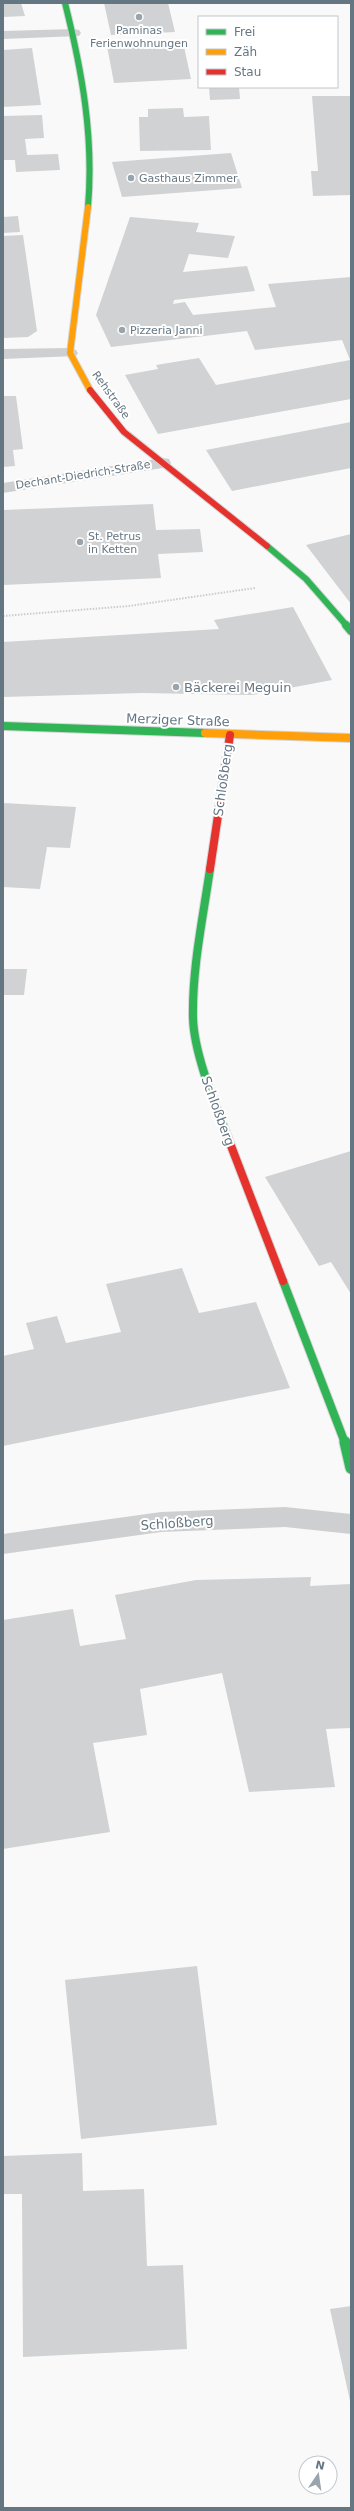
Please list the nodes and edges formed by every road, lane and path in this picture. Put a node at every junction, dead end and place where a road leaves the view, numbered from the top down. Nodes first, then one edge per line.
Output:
1 (65, 3) edge
2 (74, 33) junction
3 (3, 35) edge
4 (70, 353) junction
5 (3, 354) edge
6 (163, 463) junction
7 (3, 488) edge
8 (306, 579) junction
9 (3, 616) edge
10 (351, 631) edge
11 (3, 726) edge
12 (230, 735) junction
13 (351, 738) edge
14 (351, 1468) edge
15 (351, 1524) edge
16 (3, 1544) edge

1 - 2 street
2 - 3 street
2 - 4 street
4 - 5 street
4 - 6 street, Rehstraße
6 - 7 street, Dechant-Diedrich-Straße
6 - 8 street, Rehstraße
8 - 9 path
8 - 10 street, Rehstraße
11 - 12 street, Merziger Straße
12 - 13 street, Merziger Straße
12 - 14 street, Schloßberg
15 - 16 street, Schloßberg

